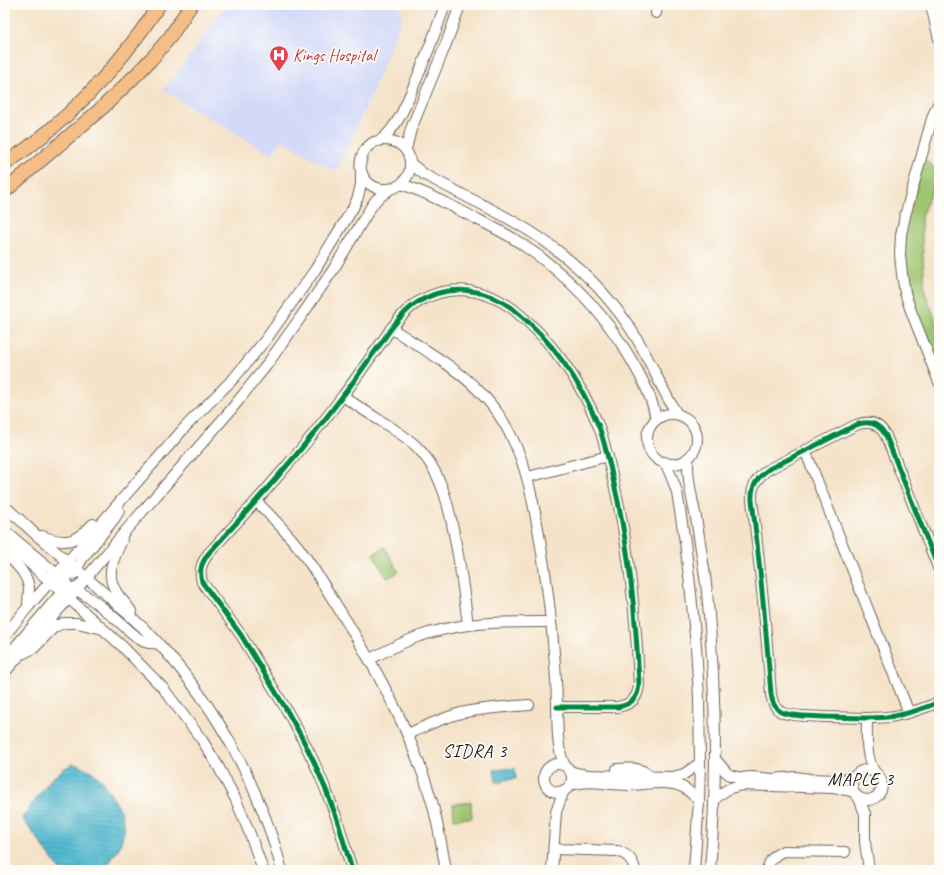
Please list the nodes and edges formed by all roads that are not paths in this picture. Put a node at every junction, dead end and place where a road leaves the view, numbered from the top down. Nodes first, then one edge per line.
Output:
1 (159, 5) edge
2 (191, 5) edge
3 (445, 5) edge
4 (460, 5) edge
5 (931, 5) edge
6 (939, 39) edge
7 (939, 102) edge
8 (382, 140) junction
9 (406, 149) junction
10 (5, 164) edge
11 (410, 164) junction
12 (361, 171) junction
13 (401, 184) junction
14 (390, 189) junction
15 (5, 191) edge
16 (391, 328) junction
17 (939, 382) edge
18 (343, 396) junction
19 (677, 414) junction
20 (656, 420) junction
21 (805, 450) junction
22 (608, 456) junction
23 (688, 458) junction
24 (665, 462) junction
25 (528, 477) junction
26 (256, 500) junction
27 (120, 501) junction
28 (5, 507) edge
29 (128, 528) junction
30 (5, 531) edge
31 (35, 533) junction
32 (5, 541) edge
33 (5, 552) edge
34 (72, 565) junction
35 (939, 570) edge
36 (86, 577) junction
37 (54, 578) junction
38 (69, 587) junction
39 (28, 607) junction
40 (134, 620) junction
41 (551, 622) junction
42 (468, 625) junction
43 (103, 629) junction
44 (5, 635) edge
45 (158, 643) junction
46 (20, 654) junction
47 (5, 659) edge
48 (370, 659) junction
49 (5, 672) edge
50 (939, 702) edge
51 (529, 705) dead end
52 (557, 707) junction
53 (909, 713) junction
54 (867, 718) junction
55 (408, 734) junction
56 (558, 744) junction
57 (868, 750) junction
58 (715, 759) junction
59 (700, 763) junction
60 (551, 766) junction
61 (567, 769) junction
62 (875, 773) junction
63 (857, 775) junction
64 (567, 788) junction
65 (549, 789) junction
66 (857, 795) junction
67 (872, 799) junction
68 (714, 800) junction
69 (699, 801) junction
70 (556, 812) junction
71 (865, 820) junction
72 (554, 849) junction
73 (845, 852) dead end
74 (262, 870) edge
75 (282, 870) edge
76 (352, 870) edge
77 (446, 870) edge
78 (552, 870) edge
79 (634, 870) edge
80 (694, 870) edge
81 (710, 870) edge
82 (767, 870) edge
83 (869, 870) edge

1 - 10 main road
2 - 15 main road
3 - 8 street
4 - 9 street
5 - 6 street
7 - 17 street
8 - 9 street
8 - 12 street
9 - 11 street
11 - 13 street
11 - 19 street
12 - 14 street
12 - 27 street
13 - 14 street
13 - 20 street
14 - 29 street
16 - 18 street
16 - 22 street
16 - 25 street
18 - 26 street
18 - 42 street
19 - 20 street
19 - 23 street
20 - 24 street
21 - 35 street
21 - 53 street
21 - 54 street
22 - 25 street
22 - 52 street
23 - 24 street
23 - 58 street
24 - 59 street
25 - 41 street
26 - 48 street
26 - 76 street
27 - 31 street
27 - 34 street
28 - 31 street
29 - 36 street
29 - 40 street
30 - 37 street
31 - 34 street
32 - 37 street
33 - 39 street
34 - 36 street
34 - 37 street
34 - 38 street
36 - 38 street
36 - 40 street
37 - 38 street
37 - 39 street
38 - 43 street
38 - 45 street
38 - 46 street
38 - 47 street
39 - 44 street
40 - 45 street
41 - 42 street
41 - 52 street
42 - 48 street
43 - 46 street
43 - 74 street
45 - 75 street
46 - 49 street
48 - 55 street
50 - 53 street
51 - 55 street
52 - 56 street
53 - 54 street
54 - 57 street
55 - 77 street
56 - 60 street
56 - 61 street
57 - 62 street
57 - 63 street
58 - 63 street
58 - 68 street
59 - 61 street
59 - 69 street
60 - 61 street
60 - 65 street
61 - 64 street
62 - 63 street
62 - 67 street
63 - 66 street
64 - 65 street
64 - 69 street
64 - 70 street
65 - 70 street
66 - 67 street
66 - 68 street
66 - 71 street
67 - 71 street
68 - 81 street
69 - 80 street
70 - 72 street
71 - 83 street
72 - 78 street
72 - 79 street
73 - 82 street

